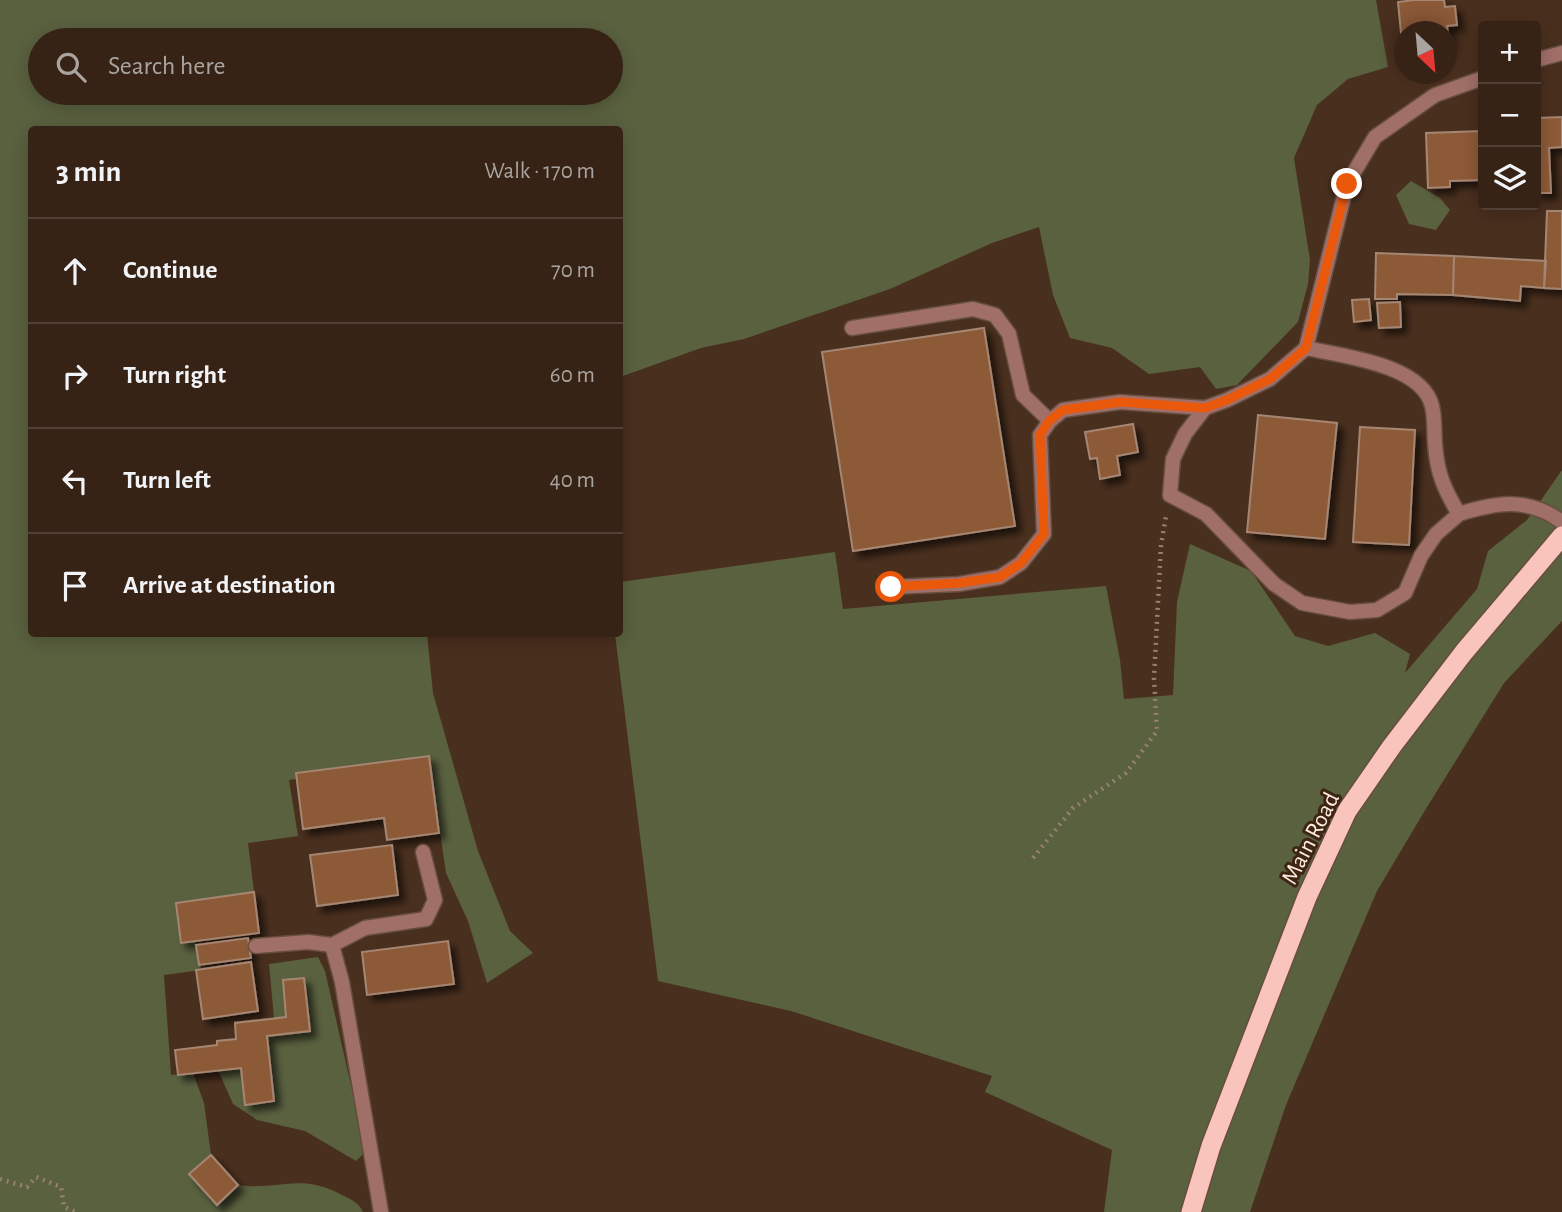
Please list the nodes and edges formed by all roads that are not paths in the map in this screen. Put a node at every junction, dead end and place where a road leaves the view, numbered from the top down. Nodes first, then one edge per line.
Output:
1 (1562, 53) edge
2 (1541, 59) edge
3 (1478, 80) edge
4 (852, 328) dead end
5 (1306, 348) junction
6 (1205, 408) junction
7 (1049, 421) junction
8 (1459, 514) junction
9 (1562, 522) edge
10 (1562, 536) edge
11 (891, 587) dead end
12 (423, 852) dead end
13 (332, 945) junction
14 (256, 946) dead end
15 (381, 1212) edge
16 (1191, 1212) edge

1 - 2 lane
3 - 5 lane
4 - 7 lane
5 - 6 lane
5 - 8 lane
6 - 7 lane
6 - 8 lane
7 - 11 lane
8 - 9 lane
10 - 16 highway, Main Road
12 - 13 lane
13 - 14 lane
13 - 15 lane

